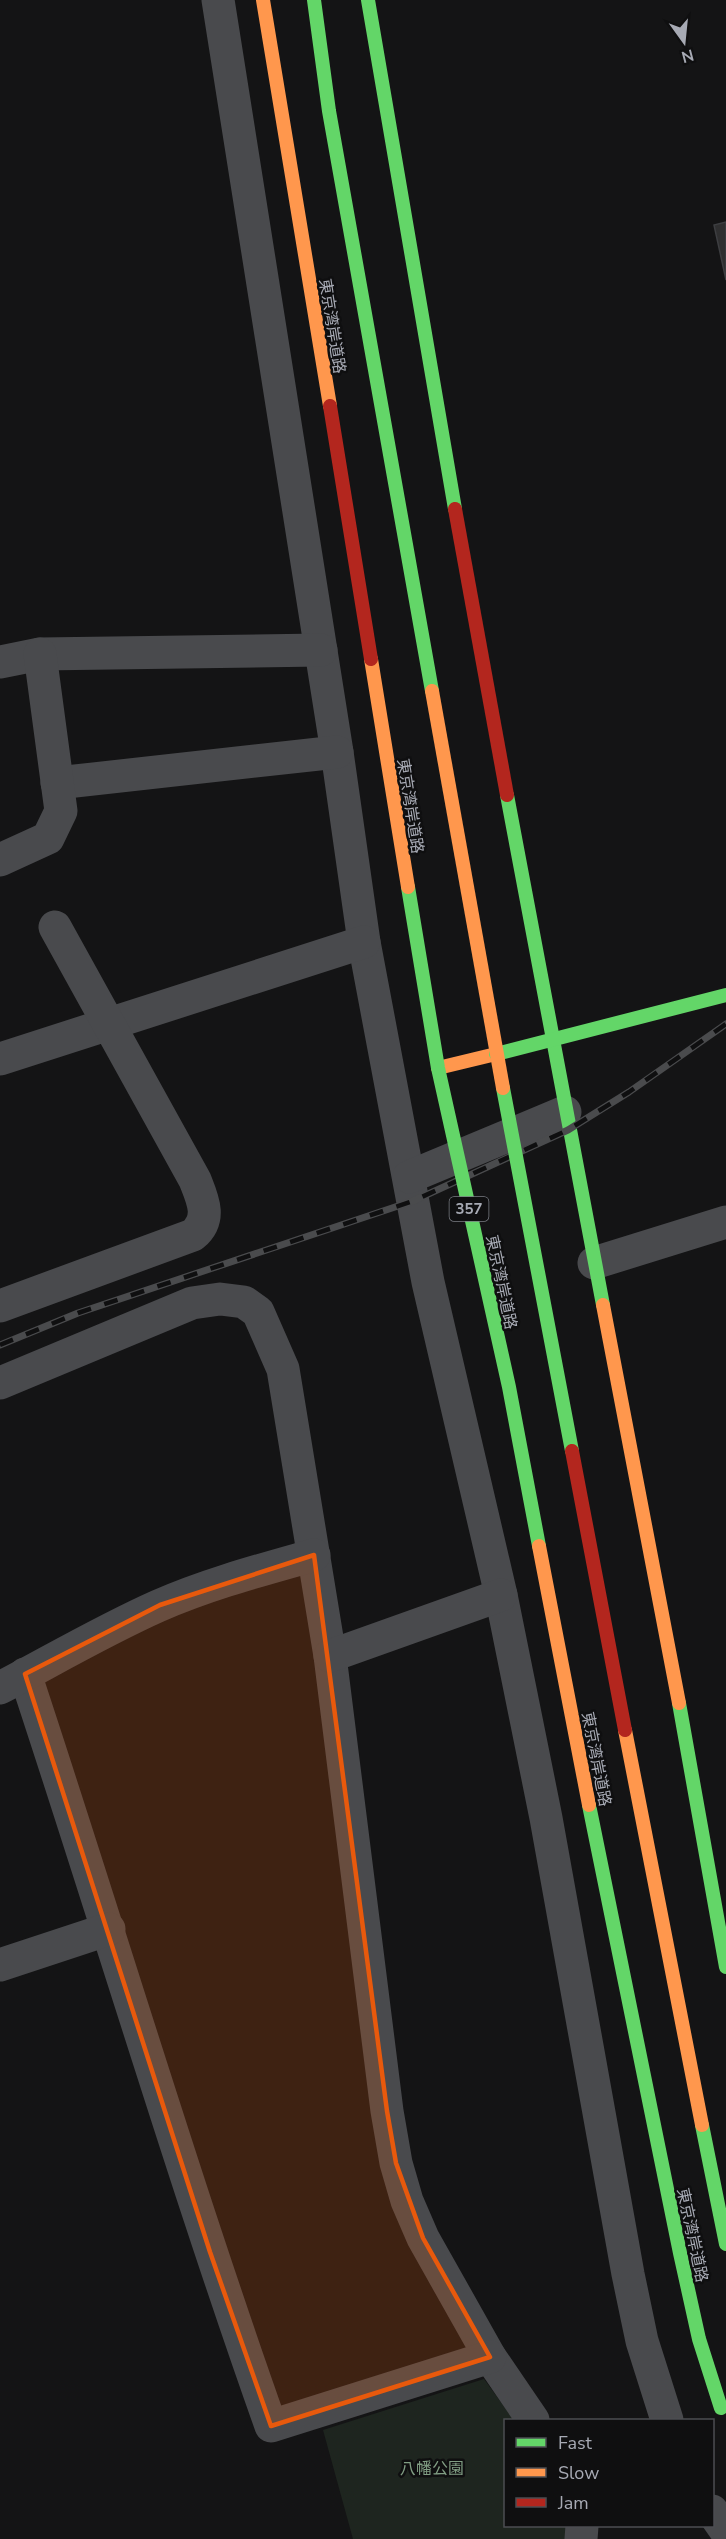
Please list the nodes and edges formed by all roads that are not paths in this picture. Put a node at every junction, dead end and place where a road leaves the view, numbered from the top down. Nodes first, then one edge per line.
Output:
1 (218, 0) edge
2 (263, 0) edge
3 (314, 0) edge
4 (368, 0) edge
5 (321, 650) junction
6 (40, 654) junction
7 (0, 662) edge
8 (337, 752) junction
9 (57, 783) junction
10 (0, 860) edge
11 (55, 927) dead end
12 (364, 942) junction
13 (726, 995) edge
14 (111, 1025) junction
15 (496, 1054) junction
16 (0, 1059) edge
17 (438, 1068) junction
18 (565, 1112) junction
19 (409, 1177) junction
20 (726, 1222) edge
21 (594, 1263) junction
22 (0, 1306) edge
23 (0, 1383) edge
24 (314, 1555) junction
25 (501, 1595) junction
26 (330, 1656) junction
27 (13, 1681) edge
28 (109, 1929) junction
29 (0, 1965) edge
30 (726, 1967) edge
31 (726, 2244) edge
32 (490, 2357) junction
33 (724, 2414) edge
34 (531, 2419) edge
35 (666, 2419) edge
36 (714, 2514) edge
37 (726, 2531) edge

1 - 5 street
2 - 17 main road, 東京湾岸道路 / 357, bridge
3 - 15 main road, 東京湾岸道路, bridge
4 - 18 main road
5 - 6 street
5 - 8 street
6 - 7 street
6 - 9 street
8 - 9 street
8 - 12 street
9 - 10 street
11 - 14 street
12 - 14 street
12 - 19 street
13 - 15 main road, bridge
14 - 16 street
14 - 22 street
15 - 17 main road
15 - 31 main road, 東京湾岸道路, bridge
17 - 33 main road, 東京湾岸道路 / 357, bridge
18 - 19 street
18 - 21 main road
19 - 25 street
20 - 21 street
21 - 30 main road
23 - 24 street
24 - 26 street
24 - 27 street
25 - 26 street
25 - 35 street
26 - 32 street
27 - 28 street
28 - 29 street
28 - 32 street
32 - 34 street
36 - 37 street

